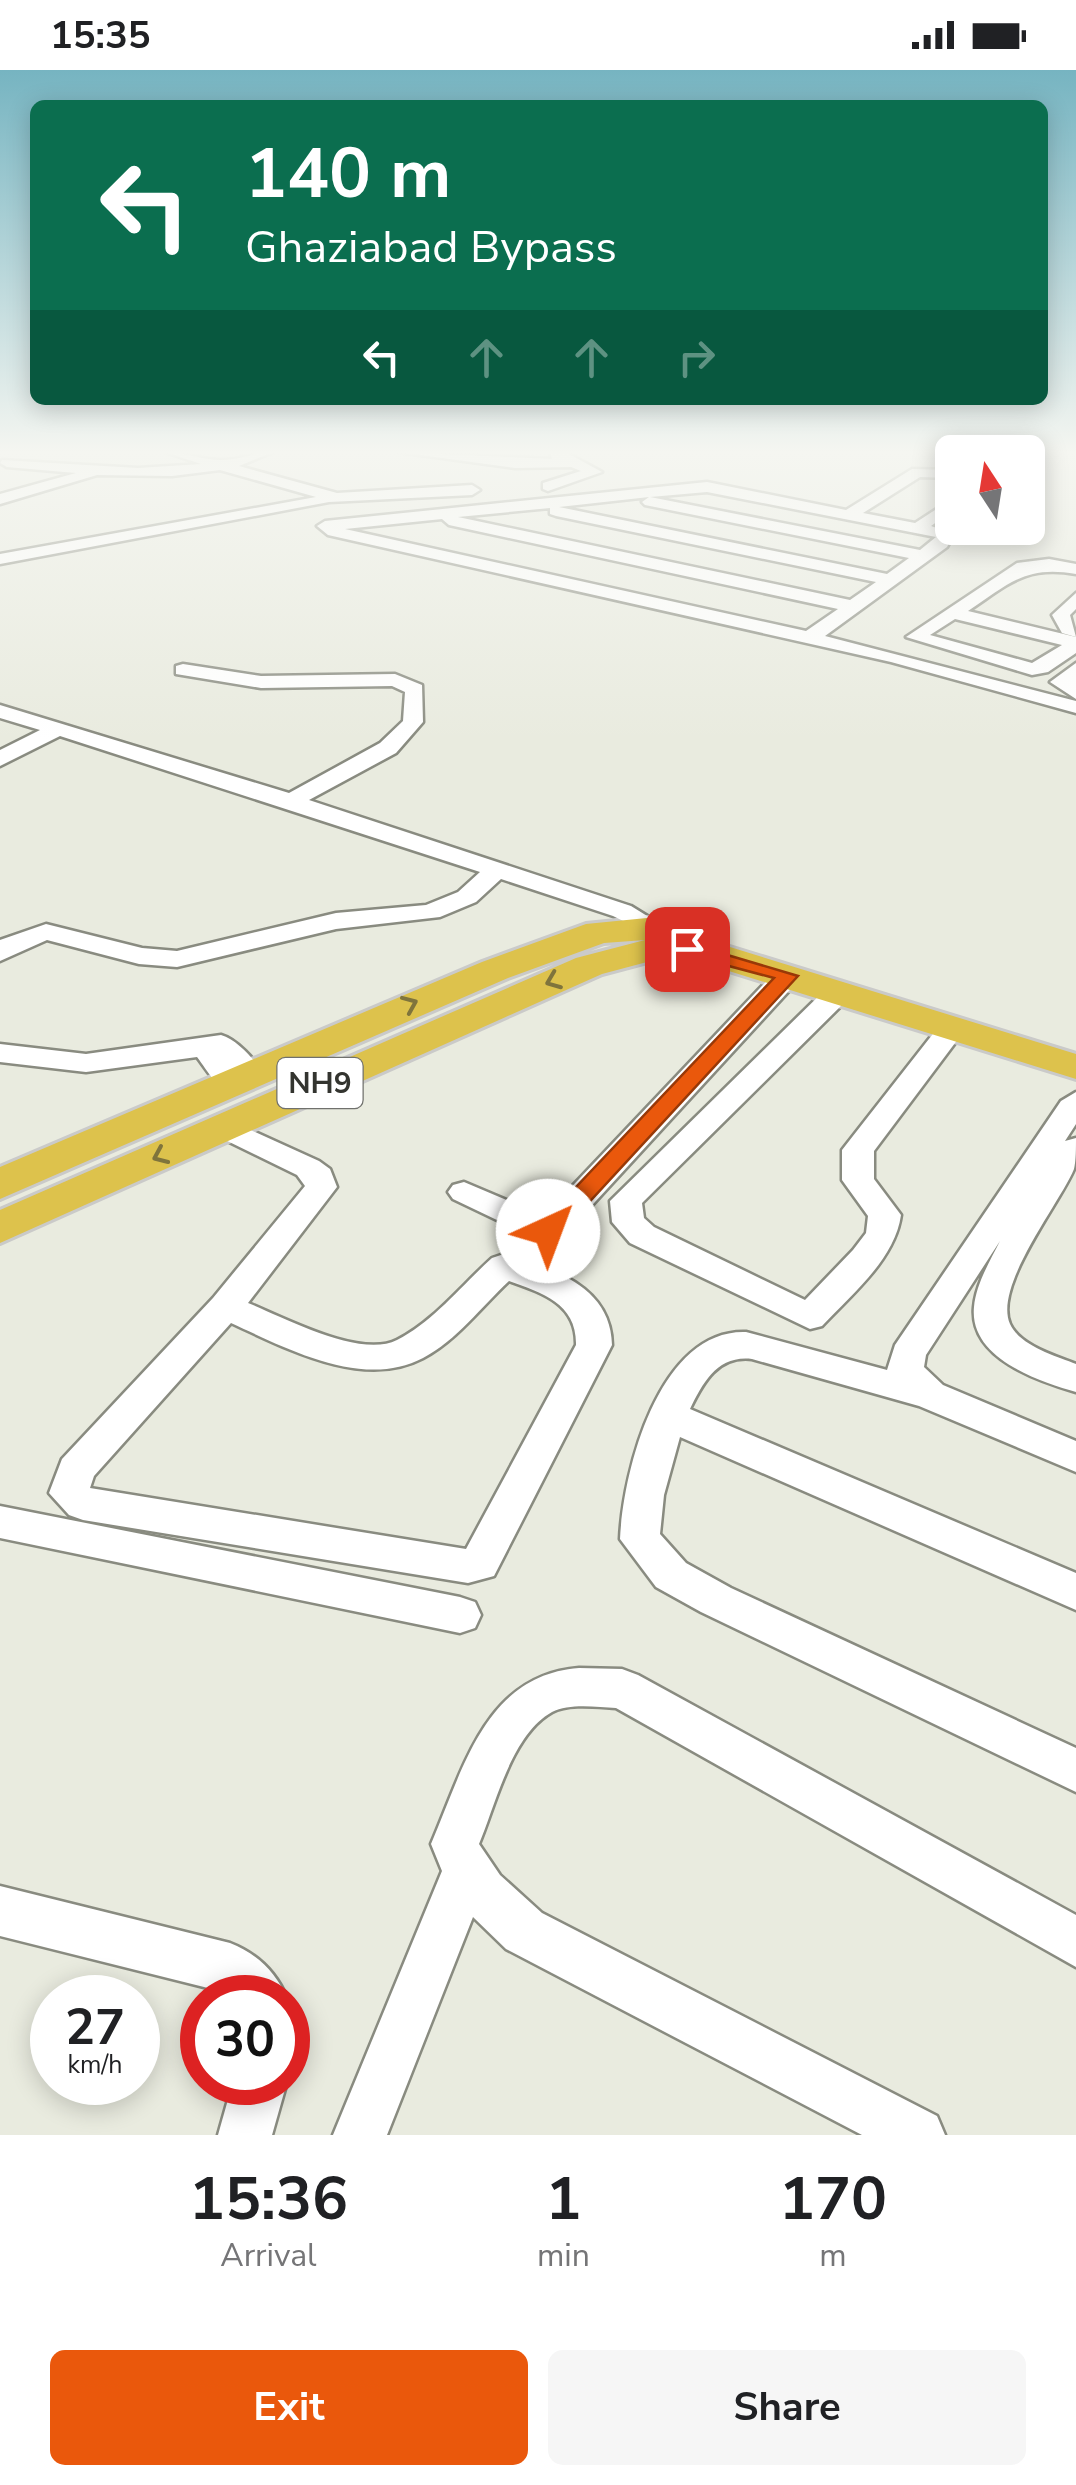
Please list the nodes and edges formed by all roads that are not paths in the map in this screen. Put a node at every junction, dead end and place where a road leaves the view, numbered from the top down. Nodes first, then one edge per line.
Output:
1 (53, 548) edge
2 (414, 548) edge
3 (582, 548) edge
4 (734, 548) edge
5 (883, 548) edge
6 (932, 548) edge
7 (922, 556) junction
8 (0, 558) edge
9 (1076, 569) edge
10 (888, 580) junction
11 (1076, 598) edge
12 (851, 606) junction
13 (956, 609) junction
14 (1074, 637) edge
15 (808, 639) junction
16 (1076, 669) edge
17 (183, 670) dead end
18 (1076, 693) edge
19 (1076, 707) edge
20 (0, 712) edge
21 (58, 728) junction
22 (0, 759) edge
23 (291, 802) junction
24 (496, 870) junction
25 (652, 927) junction
26 (0, 953) edge
27 (788, 976) junction
28 (839, 992) junction
29 (953, 1028) junction
30 (370, 1041) junction
31 (1076, 1045) edge
32 (0, 1053) edge
33 (314, 1066) junction
34 (1076, 1067) edge
35 (241, 1078) junction
36 (1076, 1101) edge
37 (224, 1127) junction
38 (1076, 1148) edge
39 (0, 1184) edge
40 (464, 1192) dead end
41 (0, 1228) edge
42 (225, 1307) junction
43 (1076, 1379) edge
44 (930, 1395) junction
45 (671, 1417) junction
46 (1076, 1457) edge
47 (0, 1522) edge
48 (1076, 1592) edge
49 (460, 1616) dead end
50 (1076, 1771) edge
51 (466, 1873) junction
52 (0, 1910) edge
53 (1076, 1942) edge
54 (237, 1975) edge
55 (253, 2105) edge
56 (245, 2135) edge
57 (360, 2135) edge
58 (918, 2135) edge

1 - 8 street
2 - 15 street
3 - 12 street
4 - 10 street
5 - 7 street
6 - 7 street
7 - 10 street
9 - 13 street
10 - 12 street
11 - 14 street
12 - 15 street
13 - 14 street
13 - 14 street
15 - 19 street
16 - 18 street
17 - 23 street
20 - 21 street
21 - 22 street
21 - 23 street
23 - 24 street
24 - 25 street
24 - 26 street
30 -> 25 highway, NH9
25 - 31 highway, NH9
27 - 28 highway, NH9
27 -> 30 highway, NH9
27 - 40 street
28 - 29 highway, NH9
28 - 29 street
29 - 34 highway, NH9
30 - 33 highway, NH9
32 - 35 street
33 - 35 highway, NH9
33 - 37 highway, NH9
35 - 39 highway, NH9
36 - 44 street
37 -> 41 highway, NH9
37 - 42 street
38 - 43 street
42 - 42 street
44 - 45 street
44 - 46 street
45 - 48 street
45 - 50 street
47 - 49 street
51 - 53 street
51 - 57 street
51 - 58 street
52 - 54 street
55 - 56 street

